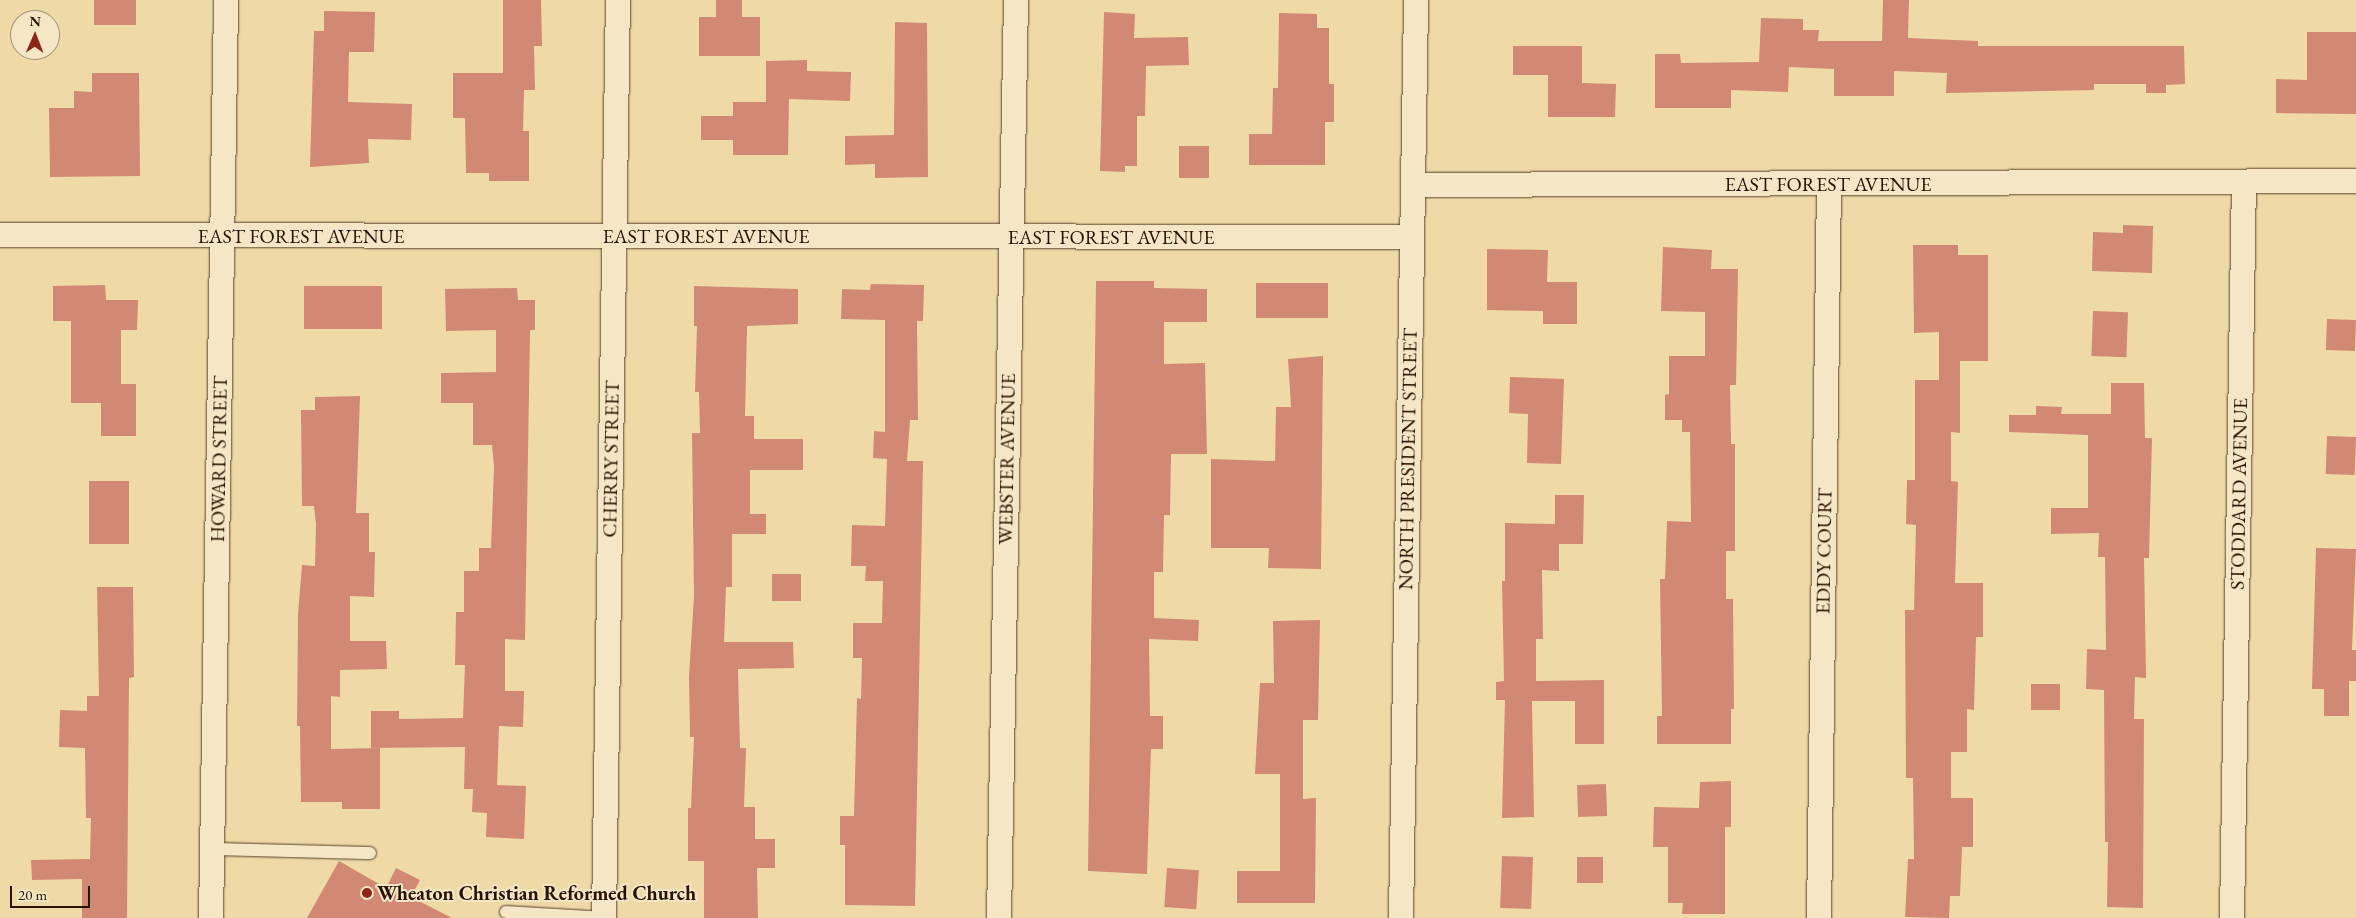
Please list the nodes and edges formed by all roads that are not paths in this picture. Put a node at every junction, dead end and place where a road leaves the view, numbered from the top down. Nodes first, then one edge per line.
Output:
1 (226, 0) edge
2 (618, 0) edge
3 (1016, 0) edge
4 (1416, 0) edge
5 (2356, 181) edge
6 (2244, 182) junction
7 (1829, 184) junction
8 (1413, 185) junction
9 (0, 236) edge
10 (223, 236) junction
11 (614, 236) junction
12 (1011, 236) junction
13 (1412, 237) junction
14 (212, 849) junction
15 (370, 853) dead end
16 (506, 912) dead end
17 (211, 918) edge
18 (604, 918) edge
19 (999, 918) edge
20 (1401, 918) edge
21 (1820, 918) edge
22 (2232, 918) edge

1 - 10 street, HOWARD STREET
2 - 11 street, CHERRY STREET
3 - 12 street, WEBSTER AVENUE
4 - 8 street, NORTH PRESIDENT STREET
5 - 6 street
6 - 7 street, EAST FOREST AVENUE
6 - 22 street, STODDARD AVENUE
7 - 8 street, EAST FOREST AVENUE
7 - 21 street, EDDY COURT
8 - 13 street, NORTH PRESIDENT STREET
9 - 10 street, EAST FOREST AVENUE
10 - 11 street, EAST FOREST AVENUE
10 - 14 street, HOWARD STREET
11 - 12 street, EAST FOREST AVENUE
11 - 18 street, CHERRY STREET
12 - 13 street, EAST FOREST AVENUE
12 - 19 street, WEBSTER AVENUE
13 - 20 street, NORTH PRESIDENT STREET
14 - 15 lane
14 - 17 street, HOWARD STREET
16 - 18 lane

